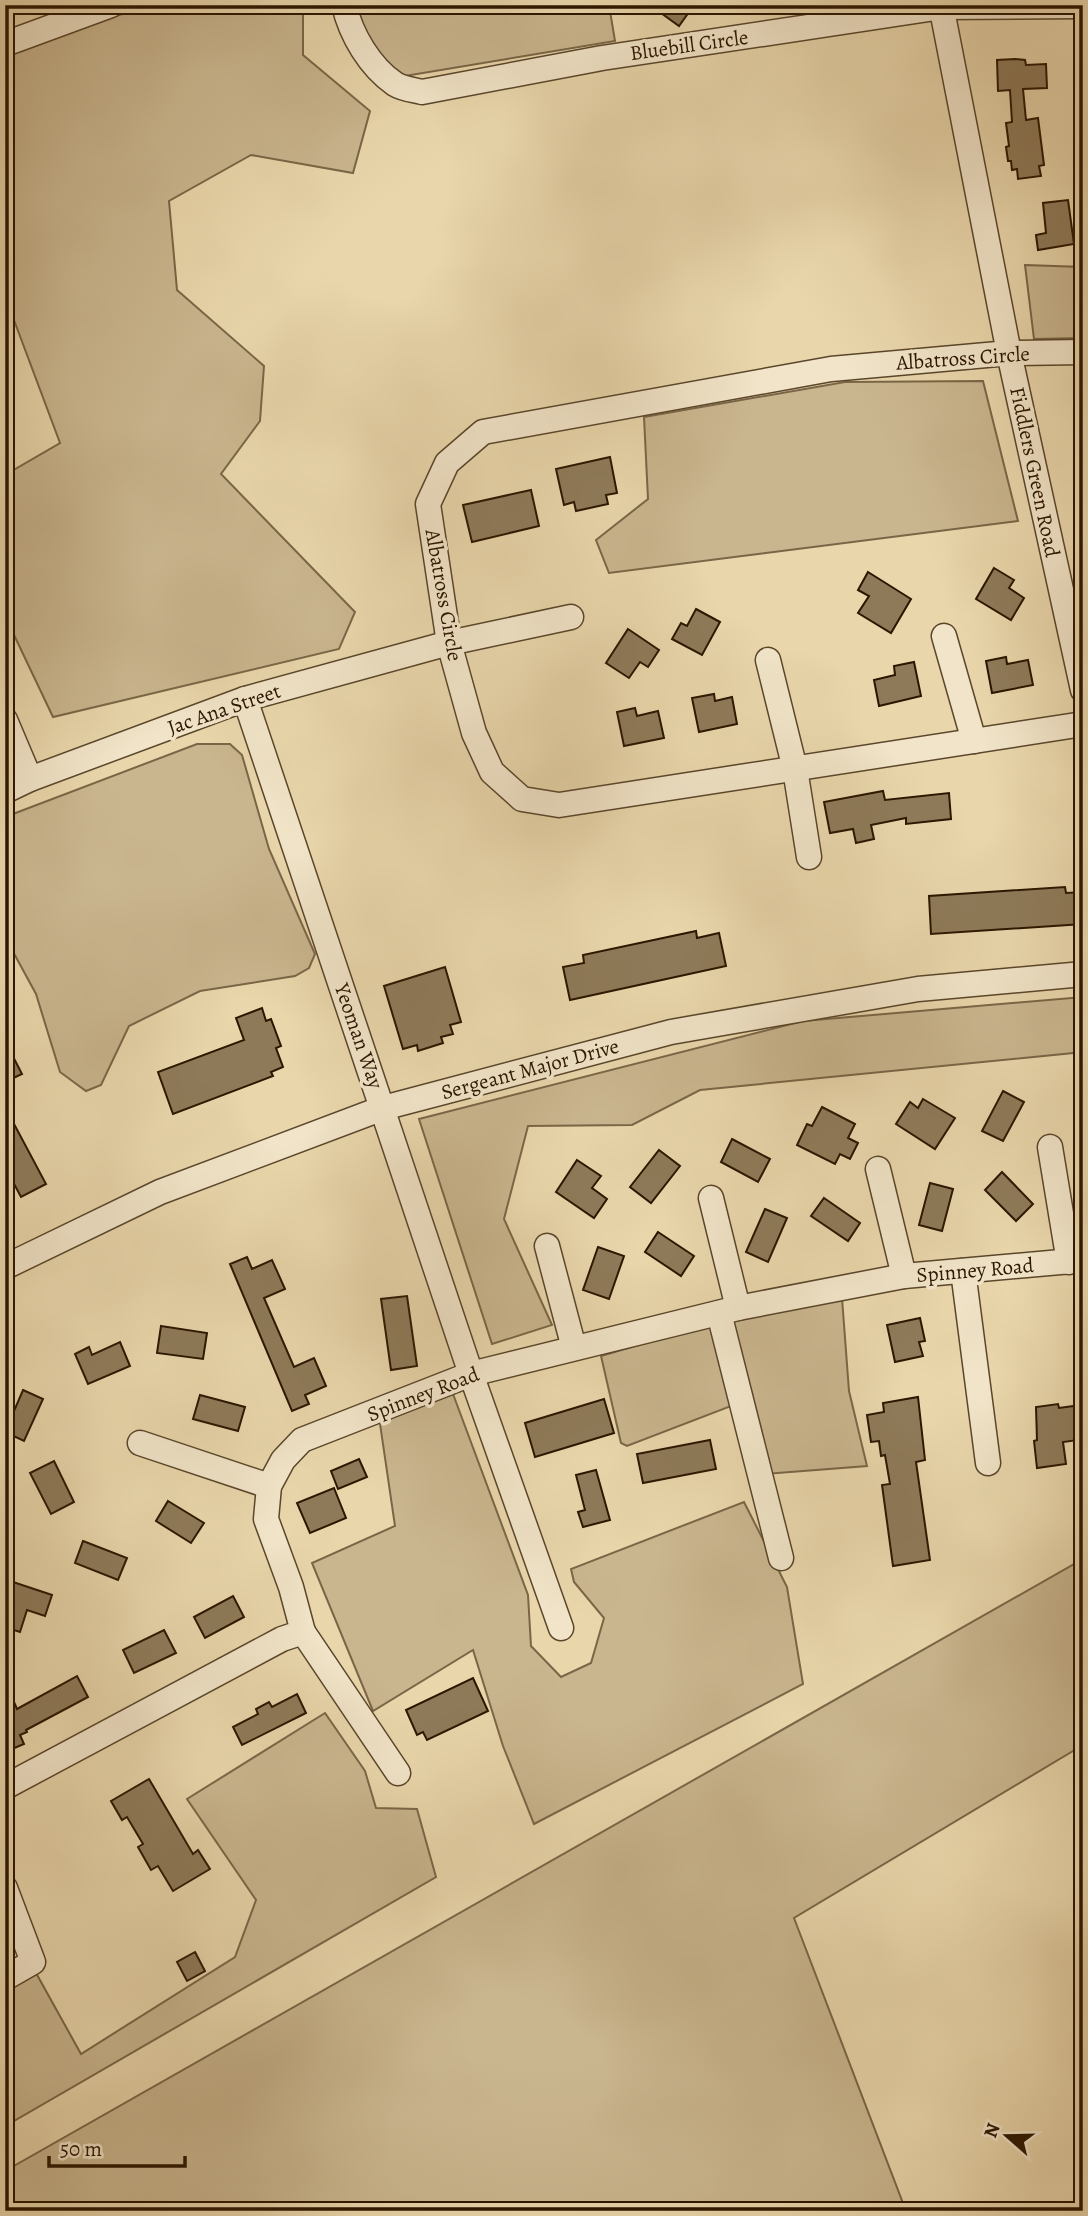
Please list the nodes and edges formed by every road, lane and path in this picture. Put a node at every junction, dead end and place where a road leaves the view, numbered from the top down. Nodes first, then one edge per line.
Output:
1 (111, 5) edge
2 (344, 5) edge
3 (942, 6) edge
4 (1083, 6) edge
5 (5, 44) edge
6 (1009, 352) junction
7 (1083, 352) edge
8 (571, 617) dead end
9 (944, 636) dead end
10 (449, 643) junction
11 (768, 660) dead end
12 (1083, 690) edge
13 (245, 699) junction
14 (5, 720) edge
15 (1083, 724) edge
16 (974, 741) junction
17 (12, 753) edge
18 (795, 769) junction
19 (30, 779) junction
20 (5, 791) edge
21 (809, 857) dead end
22 (1083, 974) edge
23 (383, 1108) junction
24 (1050, 1147) dead end
25 (878, 1169) dead end
26 (711, 1198) dead end
27 (547, 1246) dead end
28 (1076, 1261) edge
29 (5, 1267) edge
30 (963, 1271) junction
31 (904, 1276) junction
32 (728, 1310) junction
33 (574, 1348) junction
34 (471, 1374) junction
35 (140, 1443) dead end
36 (988, 1463) dead end
37 (269, 1486) junction
38 (781, 1558) dead end
39 (561, 1628) dead end
40 (303, 1632) junction
41 (398, 1773) dead end
42 (5, 1787) edge
43 (5, 1888) edge
44 (5, 1978) edge

1 - 5 street
2 - 3 street, Bluebill Circle
3 - 4 street, Bluebill Circle
3 - 6 street, Fiddlers Green Road
6 - 7 street, Albatross Circle
6 - 10 street, Albatross Circle
6 - 12 street, Fiddlers Green Road
8 - 10 street, Jac Ana Street
9 - 16 street
10 - 13 street, Jac Ana Street
10 - 18 street, Albatross Circle
11 - 18 street
13 - 19 street, Jac Ana Street
13 - 23 street, Yeoman Way
14 - 17 street
15 - 16 street, Albatross Circle
16 - 18 street, Albatross Circle
17 - 19 street
18 - 21 street
19 - 20 street, Jac Ana Street
22 - 23 street, Sergeant Major Drive
23 - 29 street, Sergeant Major Drive
23 - 34 street, Yeoman Way
24 - 28 street
25 - 31 street
26 - 32 street
27 - 33 street
28 - 30 street, Spinney Road
30 - 31 street, Spinney Road
30 - 36 street
31 - 32 street, Spinney Road
32 - 33 street, Spinney Road
32 - 38 street
33 - 34 street, Spinney Road
34 - 37 street, Spinney Road
34 - 39 street, Yeoman Way
35 - 37 street
37 - 40 street, Spinney Road
40 - 41 street, Spinney Road
40 - 42 street
43 - 44 street

